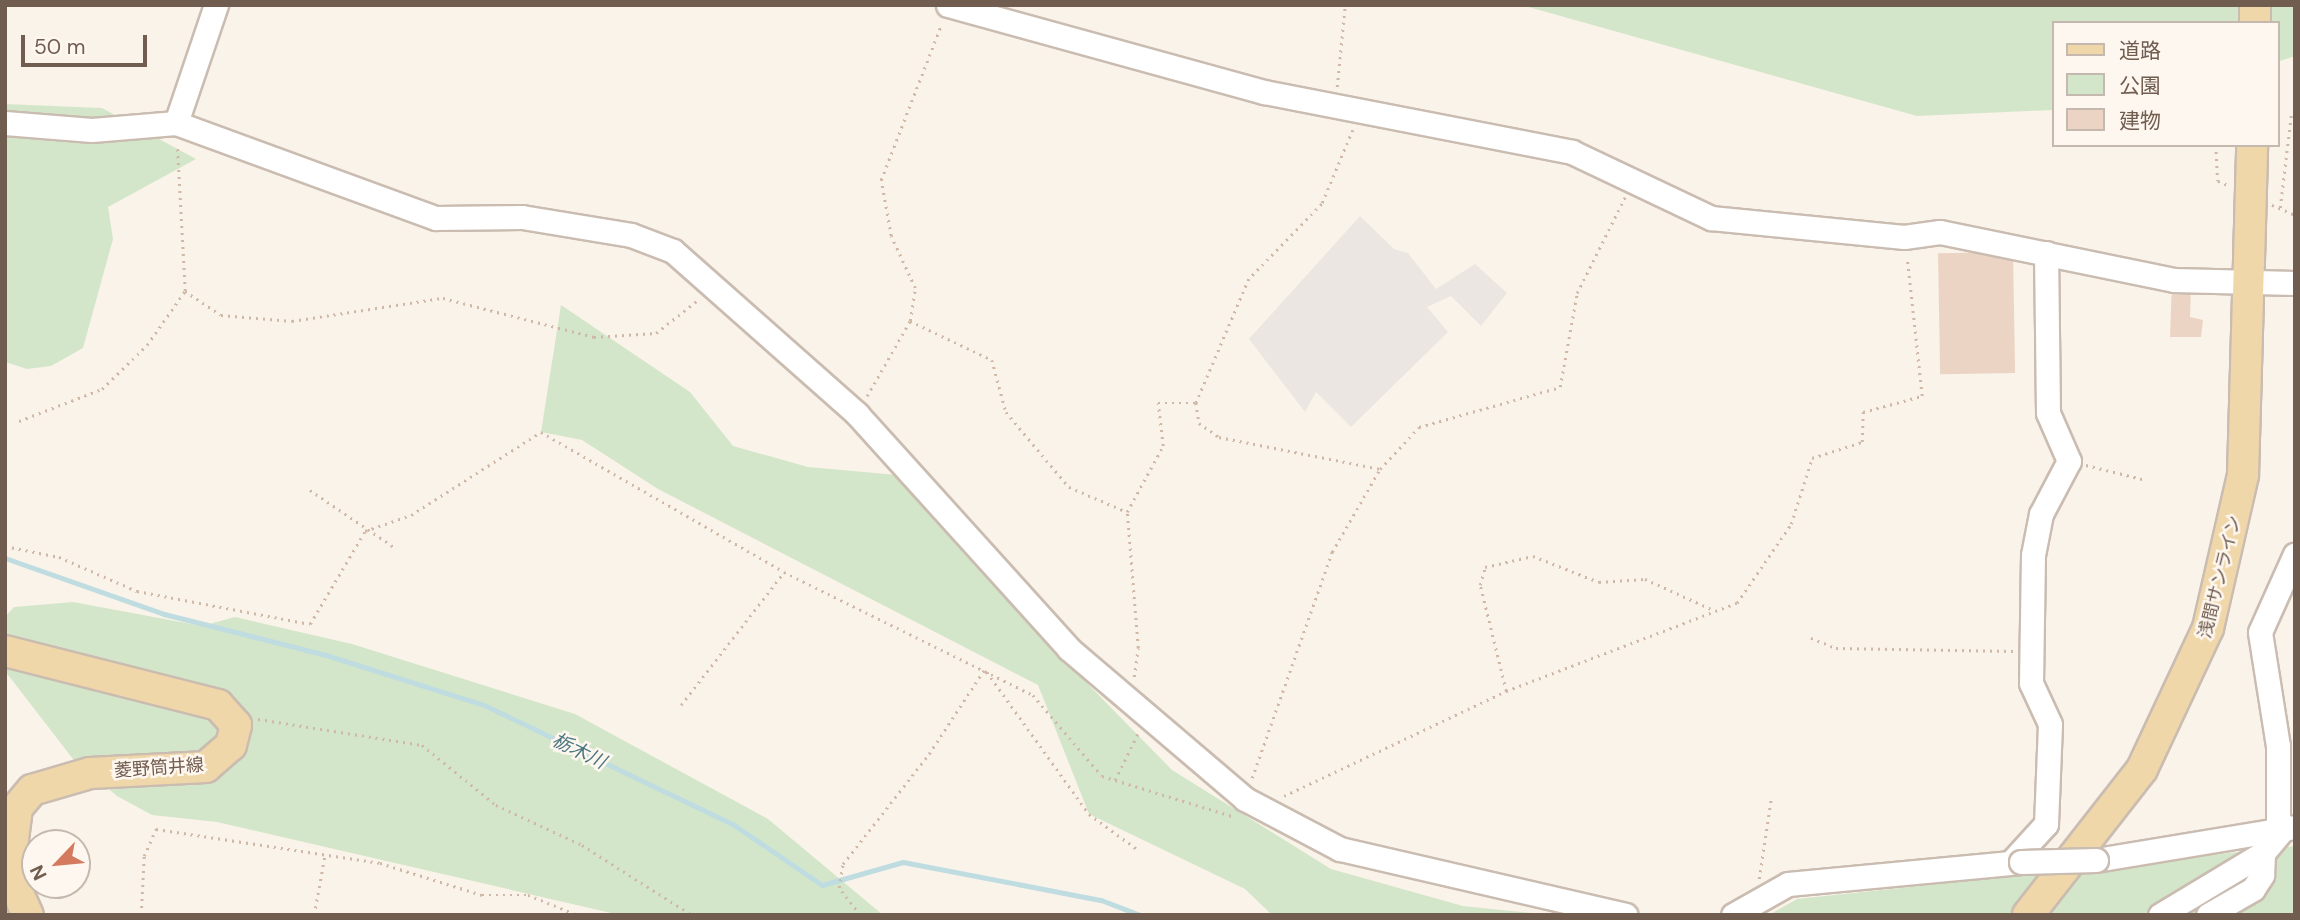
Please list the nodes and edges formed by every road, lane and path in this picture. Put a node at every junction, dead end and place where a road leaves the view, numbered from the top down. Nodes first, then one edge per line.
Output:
1 (216, 5) edge
2 (948, 5) edge
3 (1345, 5) edge
4 (1335, 108) junction
5 (1360, 115) junction
6 (2291, 116) dead end
7 (5, 123) edge
8 (176, 123) junction
9 (2252, 147) edge
10 (1631, 185) junction
11 (2280, 208) dead end
12 (1905, 237) junction
13 (2046, 253) junction
14 (2249, 281) junction
15 (2295, 282) edge
16 (715, 286) junction
17 (185, 291) junction
18 (910, 321) junction
19 (1196, 403) junction
20 (857, 414) junction
21 (19, 421) dead end
22 (2069, 461) junction
23 (1380, 469) junction
24 (2146, 480) dead end
25 (310, 490) dead end
26 (1127, 512) junction
27 (5, 546) edge
28 (394, 547) dead end
29 (2295, 554) edge
30 (784, 572) junction
31 (1711, 609) junction
32 (1811, 638) dead end
33 (5, 652) edge
34 (2031, 652) junction
35 (985, 670) junction
36 (1506, 691) junction
37 (681, 705) dead end
38 (1139, 708) junction
39 (231, 716) junction
40 (1115, 780) junction
41 (1770, 799) dead end
42 (1247, 808) junction
43 (2289, 826) edge
44 (1137, 849) dead end
45 (2263, 853) junction
46 (326, 854) junction
47 (2017, 861) junction
48 (10, 882) edge
49 (1770, 897) junction
50 (28, 915) edge
51 (141, 915) edge
52 (314, 915) edge
53 (578, 915) edge
54 (692, 915) edge
55 (860, 915) edge
56 (1625, 915) edge
57 (1733, 915) edge
58 (2028, 915) edge
59 (2160, 915) edge
60 (2208, 915) edge

1 - 8 street
2 - 4 street
2 - 18 path
3 - 4 path
4 - 5 street
5 - 10 street
5 - 19 path
6 - 11 path
7 - 8 street
8 - 16 street
8 - 17 path
9 - 14 main road, 浅間サンライン
10 - 12 street
10 - 23 path
12 - 13 street
12 - 31 path
13 - 14 street
13 - 22 street
14 - 15 street
14 - 58 main road, 浅間サンライン
16 - 17 path
16 - 20 street
17 - 21 path
18 - 20 path
18 - 26 path
19 - 23 path
19 - 26 path
20 - 38 street
22 - 24 path
22 - 34 street
23 - 42 path
25 - 28 path
26 - 38 path
27 - 30 path
29 - 43 street
30 - 35 path
30 - 37 path
31 - 36 path
31 - 36 path
32 - 34 path
33 - 39 main road
34 - 47 street
35 - 40 path
35 - 44 path
35 - 55 path
36 - 42 path
38 - 40 path
38 - 42 street
39 - 48 main road, 菱野筒井線
39 - 54 path
40 - 42 path
41 - 49 path
42 - 56 street
43 - 45 street
43 - 47 street, bridge
45 - 59 street
45 - 60 street
46 - 51 path
46 - 52 path
46 - 53 path
47 - 49 street
48 - 50 main road, 菱野筒井線
49 - 57 street

